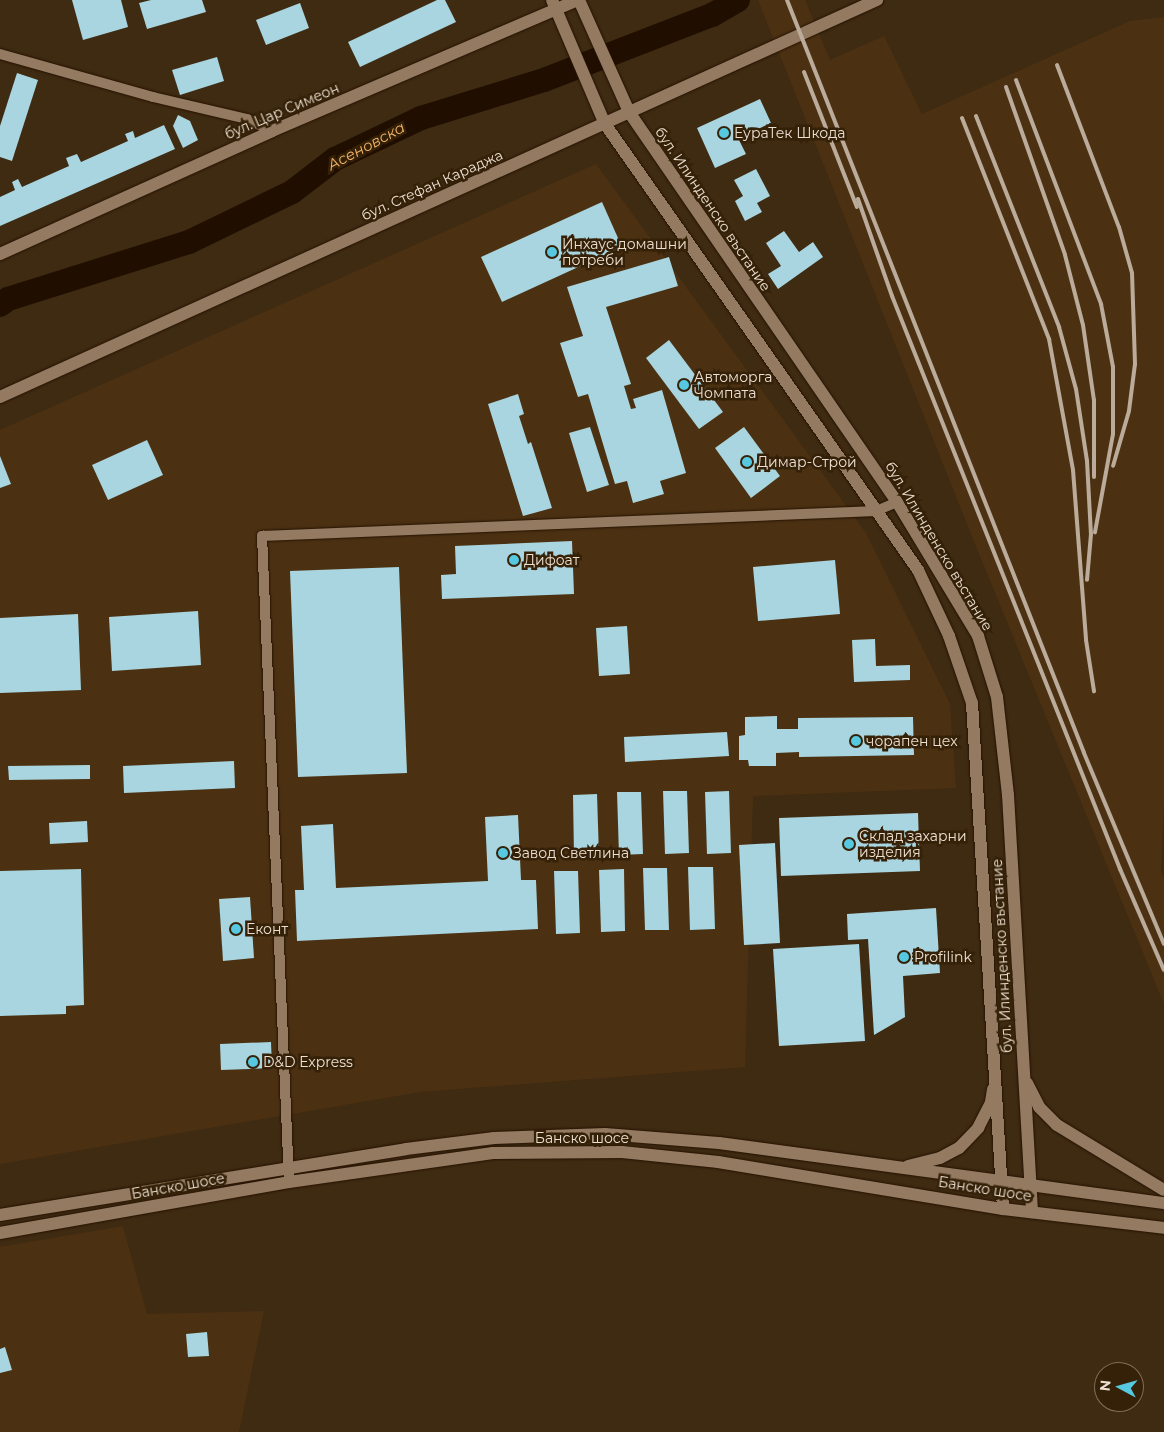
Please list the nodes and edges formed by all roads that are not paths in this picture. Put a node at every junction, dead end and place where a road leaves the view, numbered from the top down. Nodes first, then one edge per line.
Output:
1 (578, 0) edge
2 (877, 0) edge
3 (553, 5) edge
4 (0, 54) edge
5 (629, 112) junction
6 (605, 124) junction
7 (272, 131) junction
8 (0, 254) edge
9 (0, 397) edge
10 (897, 502) junction
11 (876, 511) junction
12 (996, 1061) junction
13 (1024, 1078) junction
14 (287, 1168) junction
15 (902, 1168) junction
16 (288, 1182) junction
17 (1002, 1183) junction
18 (1030, 1187) junction
19 (1164, 1190) edge
20 (1164, 1203) edge
21 (1003, 1209) junction
22 (1032, 1212) junction
23 (0, 1215) edge
24 (1164, 1228) edge
25 (0, 1233) edge

1 - 3 main road, бул. Цар Симеон
1 - 5 main road, бул. Илинденско въстание
2 - 5 main road, бул. Стефан Караджа
3 - 6 main road, бул. Илинденско въстание
3 - 7 main road, бул. Цар Симеон
4 - 7 street
5 - 6 main road, бул. Стефан Караджа
5 - 10 main road, бул. Илинденско въстание
6 - 9 main road, бул. Стефан Караджа
6 - 11 main road, бул. Илинденско въстание
7 - 8 main road, бул. Цар Симеон
10 - 11 street
10 - 13 main road, бул. Илинденско въстание
11 - 12 main road, бул. Илинденско въстание
11 - 14 street
12 - 15 main road
12 - 17 main road, бул. Илинденско въстание
13 - 18 main road, бул. Илинденско въстание
13 - 19 main road
14 - 15 main road, Банско шосе
14 - 16 street
14 - 23 main road, Банско шосе
15 - 17 main road, Банско шосе
16 - 21 main road, Банско шосе
16 - 25 main road, Банско шосе
17 - 18 main road, Банско шосе
17 - 21 main road, бул. Илинденско въстание
18 - 20 main road, Банско шосе
18 - 22 main road, бул. Илинденско въстание
21 - 22 main road, Банско шосе
22 - 24 main road, Банско шосе

